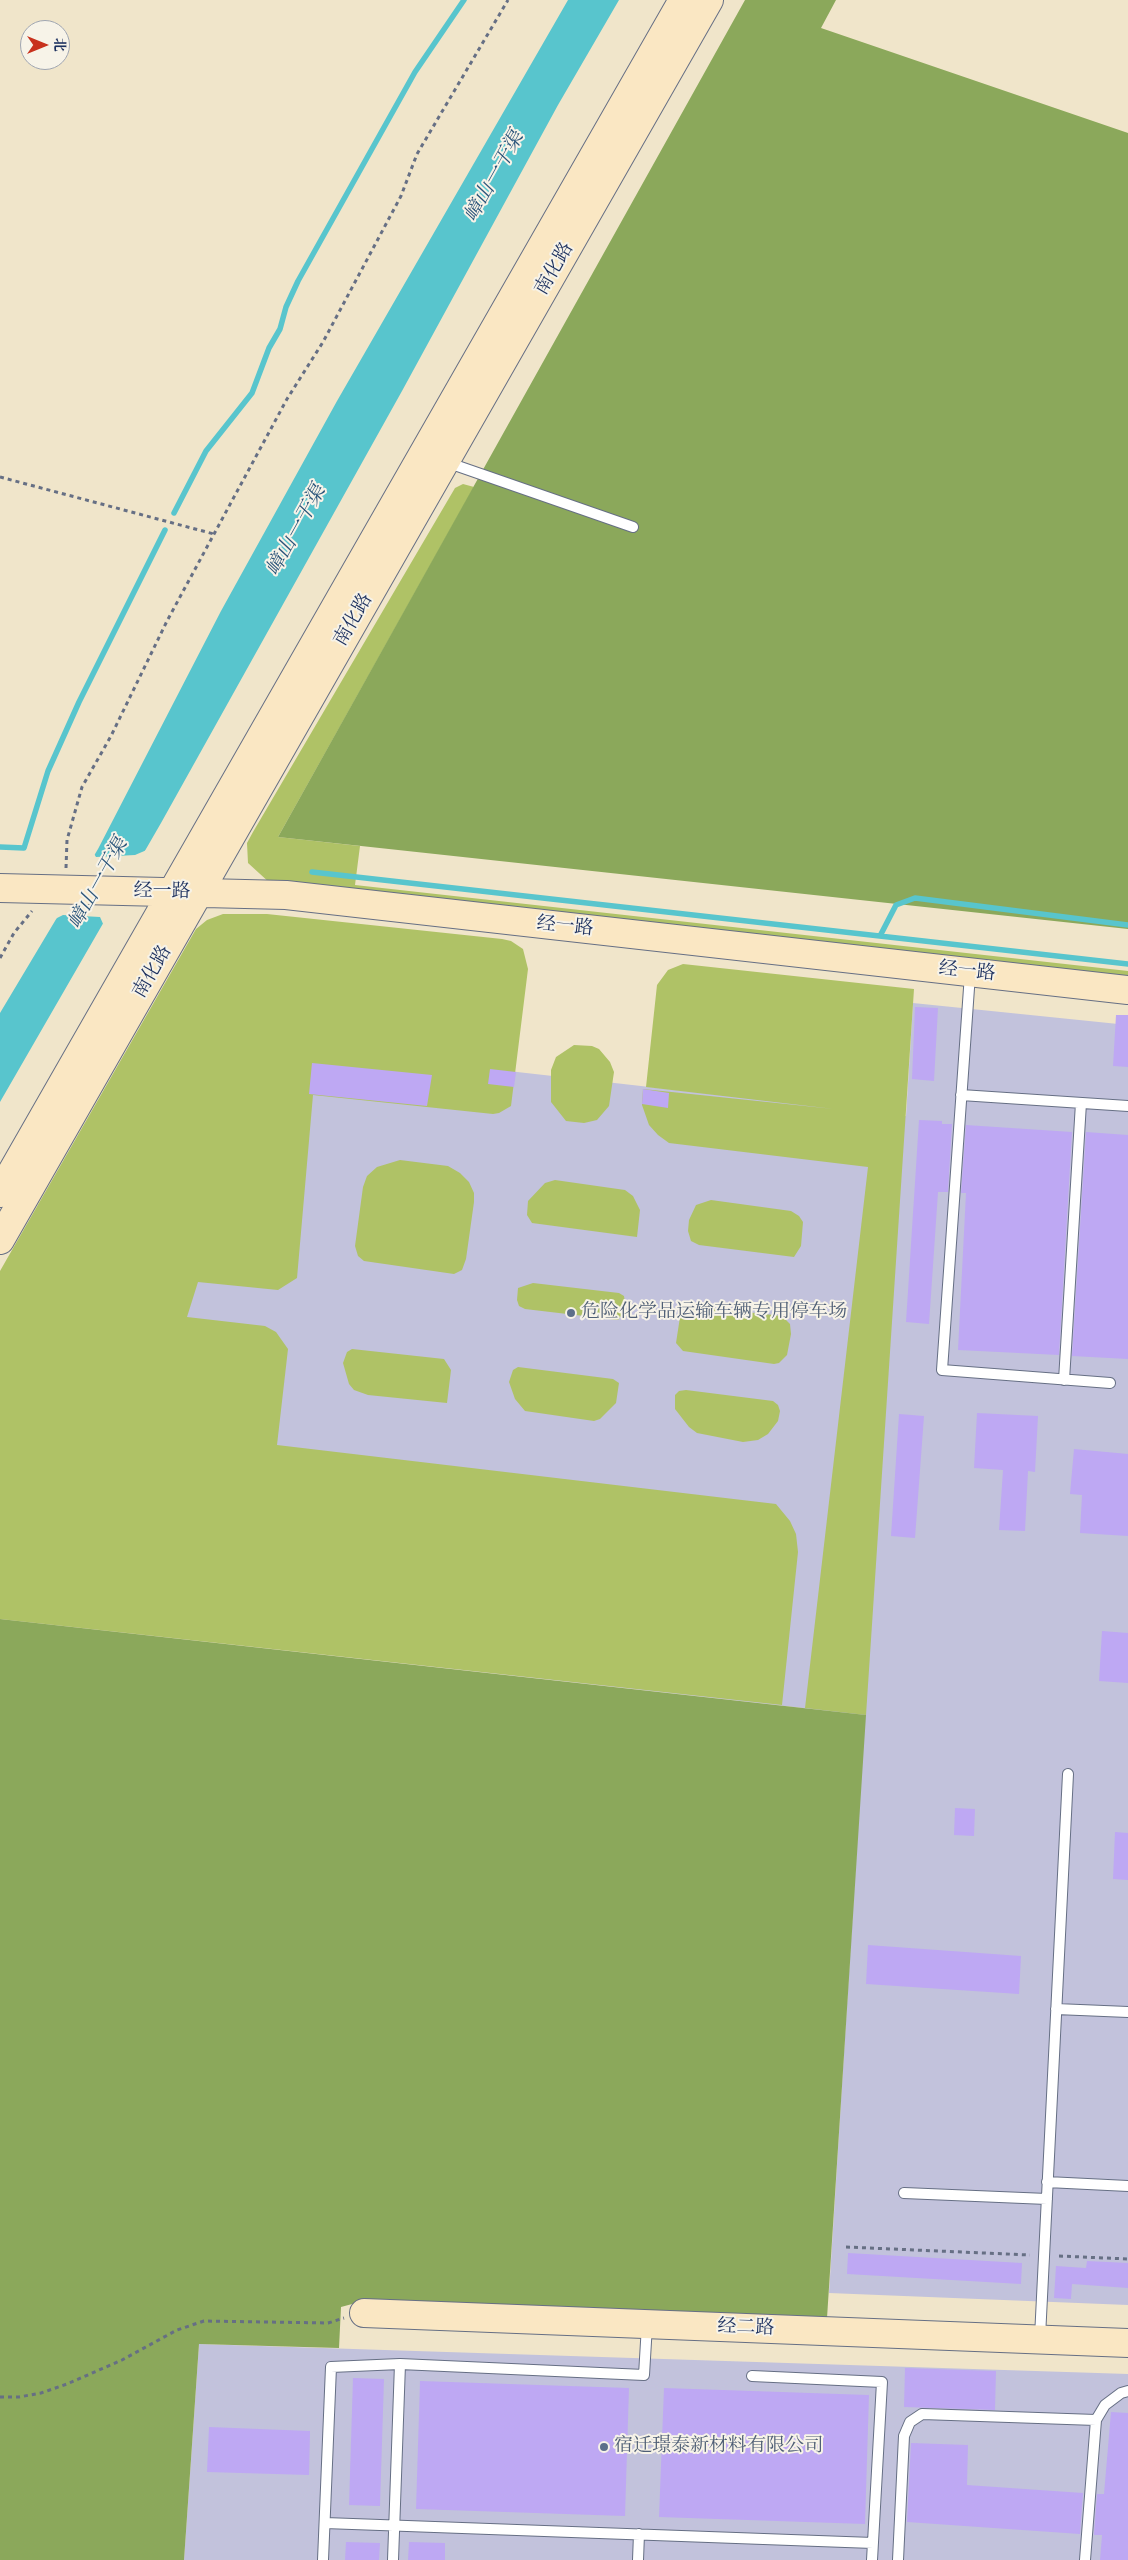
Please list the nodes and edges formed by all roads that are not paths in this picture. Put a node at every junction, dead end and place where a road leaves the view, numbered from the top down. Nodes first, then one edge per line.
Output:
1 (683, 0) edge
2 (709, 0) edge
3 (445, 462) junction
4 (633, 528) dead end
5 (0, 888) edge
6 (186, 893) junction
7 (970, 973) junction
8 (1128, 990) edge
9 (961, 1095) junction
10 (1082, 1103) junction
11 (1128, 1106) edge
12 (0, 1193) edge
13 (0, 1240) edge
14 (1064, 1380) junction
15 (1110, 1383) dead end
16 (1068, 1774) dead end
17 (1056, 2009) junction
18 (1128, 2012) edge
19 (1048, 2182) junction
20 (1128, 2186) edge
21 (904, 2193) dead end
22 (1047, 2199) junction
23 (364, 2313) road end
24 (647, 2324) junction
25 (1040, 2340) junction
26 (1128, 2343) edge
27 (400, 2364) junction
28 (752, 2376) dead end
29 (1128, 2391) edge
30 (1096, 2420) junction
31 (325, 2523) junction
32 (394, 2525) junction
33 (639, 2534) junction
34 (873, 2543) junction
35 (323, 2560) edge
36 (393, 2560) edge
37 (638, 2560) edge
38 (872, 2560) edge
39 (898, 2560) edge
40 (1085, 2560) edge

1 - 6 main road, 南化路
2 - 3 main road, 南化路
3 - 4 lane
3 - 6 main road, 南化路
5 - 6 main road, 经一路
6 - 7 main road, 经一路
6 - 12 main road, 南化路
6 - 13 main road, 南化路
7 - 8 main road, 经一路
7 - 9 lane
9 - 10 lane
9 - 14 lane
10 - 11 lane
10 - 14 lane
14 - 15 lane
16 - 17 lane
17 - 18 lane
17 - 19 lane
19 - 20 lane
19 - 22 lane
21 - 22 lane
22 - 25 lane
23 - 24 main road, 经二路
24 - 25 main road, 经二路
24 - 27 lane
25 - 26 main road, 经二路
27 - 31 lane
27 - 32 lane
28 - 34 lane
29 - 30 lane
30 - 39 lane
30 - 40 lane
31 - 32 lane
31 - 35 lane
32 - 33 lane
32 - 36 lane
33 - 34 lane
33 - 37 lane
34 - 38 lane

